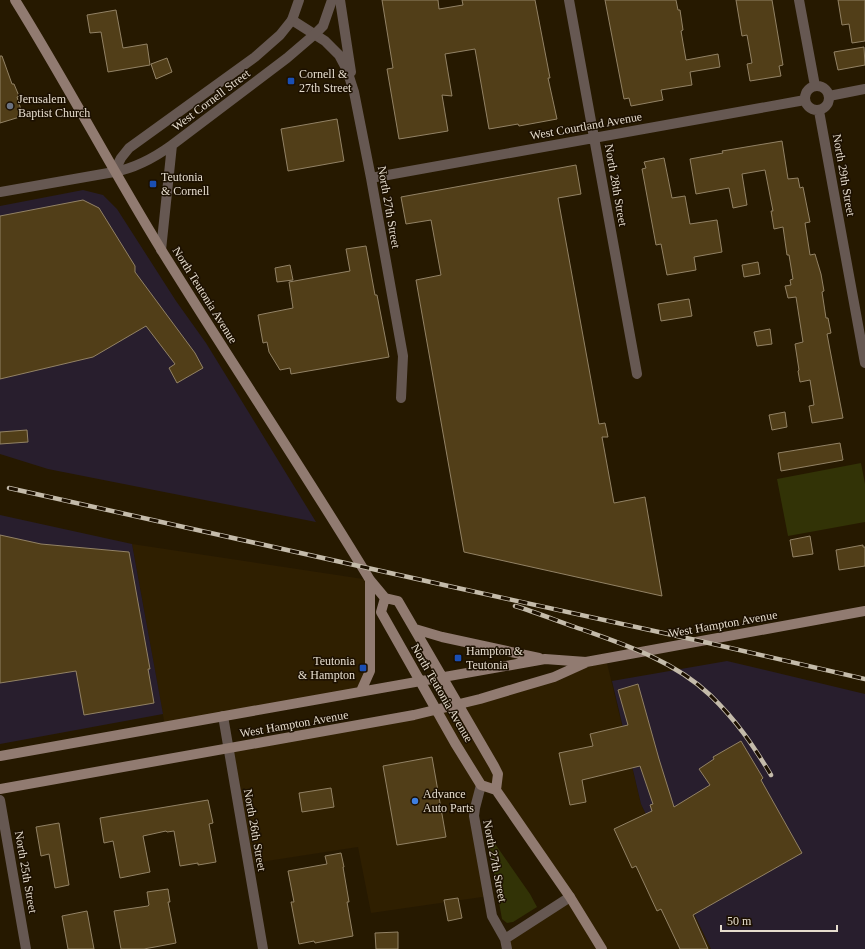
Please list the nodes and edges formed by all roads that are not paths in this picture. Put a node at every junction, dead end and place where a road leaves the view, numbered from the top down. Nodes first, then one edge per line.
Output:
1 (15, 0) edge
2 (299, 0) edge
3 (332, 0) edge
4 (340, 0) edge
5 (569, 0) edge
6 (799, 0) edge
7 (292, 20) junction
8 (315, 34) junction
9 (815, 86) junction
10 (865, 89) edge
11 (354, 92) junction
12 (829, 96) junction
13 (805, 100) junction
14 (819, 111) junction
15 (594, 137) junction
16 (172, 145) junction
17 (114, 172) junction
18 (371, 178) junction
19 (0, 192) edge
20 (161, 250) junction
21 (865, 363) edge
22 (637, 374) dead end
23 (401, 398) dead end
24 (370, 580) junction
25 (385, 598) junction
26 (865, 611) edge
27 (415, 629) junction
28 (545, 659) junction
29 (586, 662) junction
30 (442, 677) junction
31 (419, 681) junction
32 (361, 691) junction
33 (459, 704) junction
34 (436, 709) junction
35 (223, 716) junction
36 (228, 748) junction
37 (0, 756) edge
38 (481, 785) junction
39 (0, 789) edge
40 (496, 790) junction
41 (0, 800) edge
42 (570, 898) junction
43 (506, 944) edge
44 (26, 949) edge
45 (263, 949) edge
46 (602, 949) edge

1 - 17 main road, North Teutonia Avenue
2 - 7 street
3 - 8 street
4 - 11 street
5 - 15 street, North 28th Street
6 - 9 street
7 - 8 street, North 27th Street
7 - 17 street, West Cornell Street
8 - 11 street, North 27th Street
8 - 16 street, West Cornell Street
9 - 12 street
9 - 13 street
10 - 12 street
11 - 18 street, North 27th Street
12 - 14 street
13 - 14 street
13 - 15 street, West Courtland Avenue
14 - 21 street, North 29th Street
15 - 18 street, West Courtland Avenue
15 - 22 street, North 28th Street
16 - 17 street, West Cornell Street
16 - 20 street
17 - 19 street, West Cornell Street
17 - 20 main road, North Teutonia Avenue
18 - 23 street, North 27th Street
20 - 24 main road, North Teutonia Avenue
24 - 25 main road, North Teutonia Avenue
24 - 32 main road
25 - 27 main road, North Teutonia Avenue
25 - 31 main road, North Teutonia Avenue
26 - 29 main road, West Hampton Avenue
27 - 28 main road
27 - 30 main road, North Teutonia Avenue
28 - 29 main road, West Hampton Avenue
28 - 30 main road, West Hampton Avenue
29 - 33 main road, West Hampton Avenue
30 - 31 main road, West Hampton Avenue
30 - 33 main road, North Teutonia Avenue
31 - 32 main road, West Hampton Avenue
31 - 34 main road, North Teutonia Avenue
32 - 35 main road, West Hampton Avenue
33 - 34 main road, West Hampton Avenue
33 - 40 main road, North Teutonia Avenue
34 - 36 main road, West Hampton Avenue
34 - 38 main road, North Teutonia Avenue
35 - 36 street, North 26th Street
35 - 37 main road, West Hampton Avenue
36 - 39 main road, West Hampton Avenue
36 - 45 street, North 26th Street
38 - 40 main road
38 - 43 street, North 27th Street
40 - 42 main road
41 - 44 street, North 25th Street
42 - 43 street, North 27th Street
42 - 46 main road

